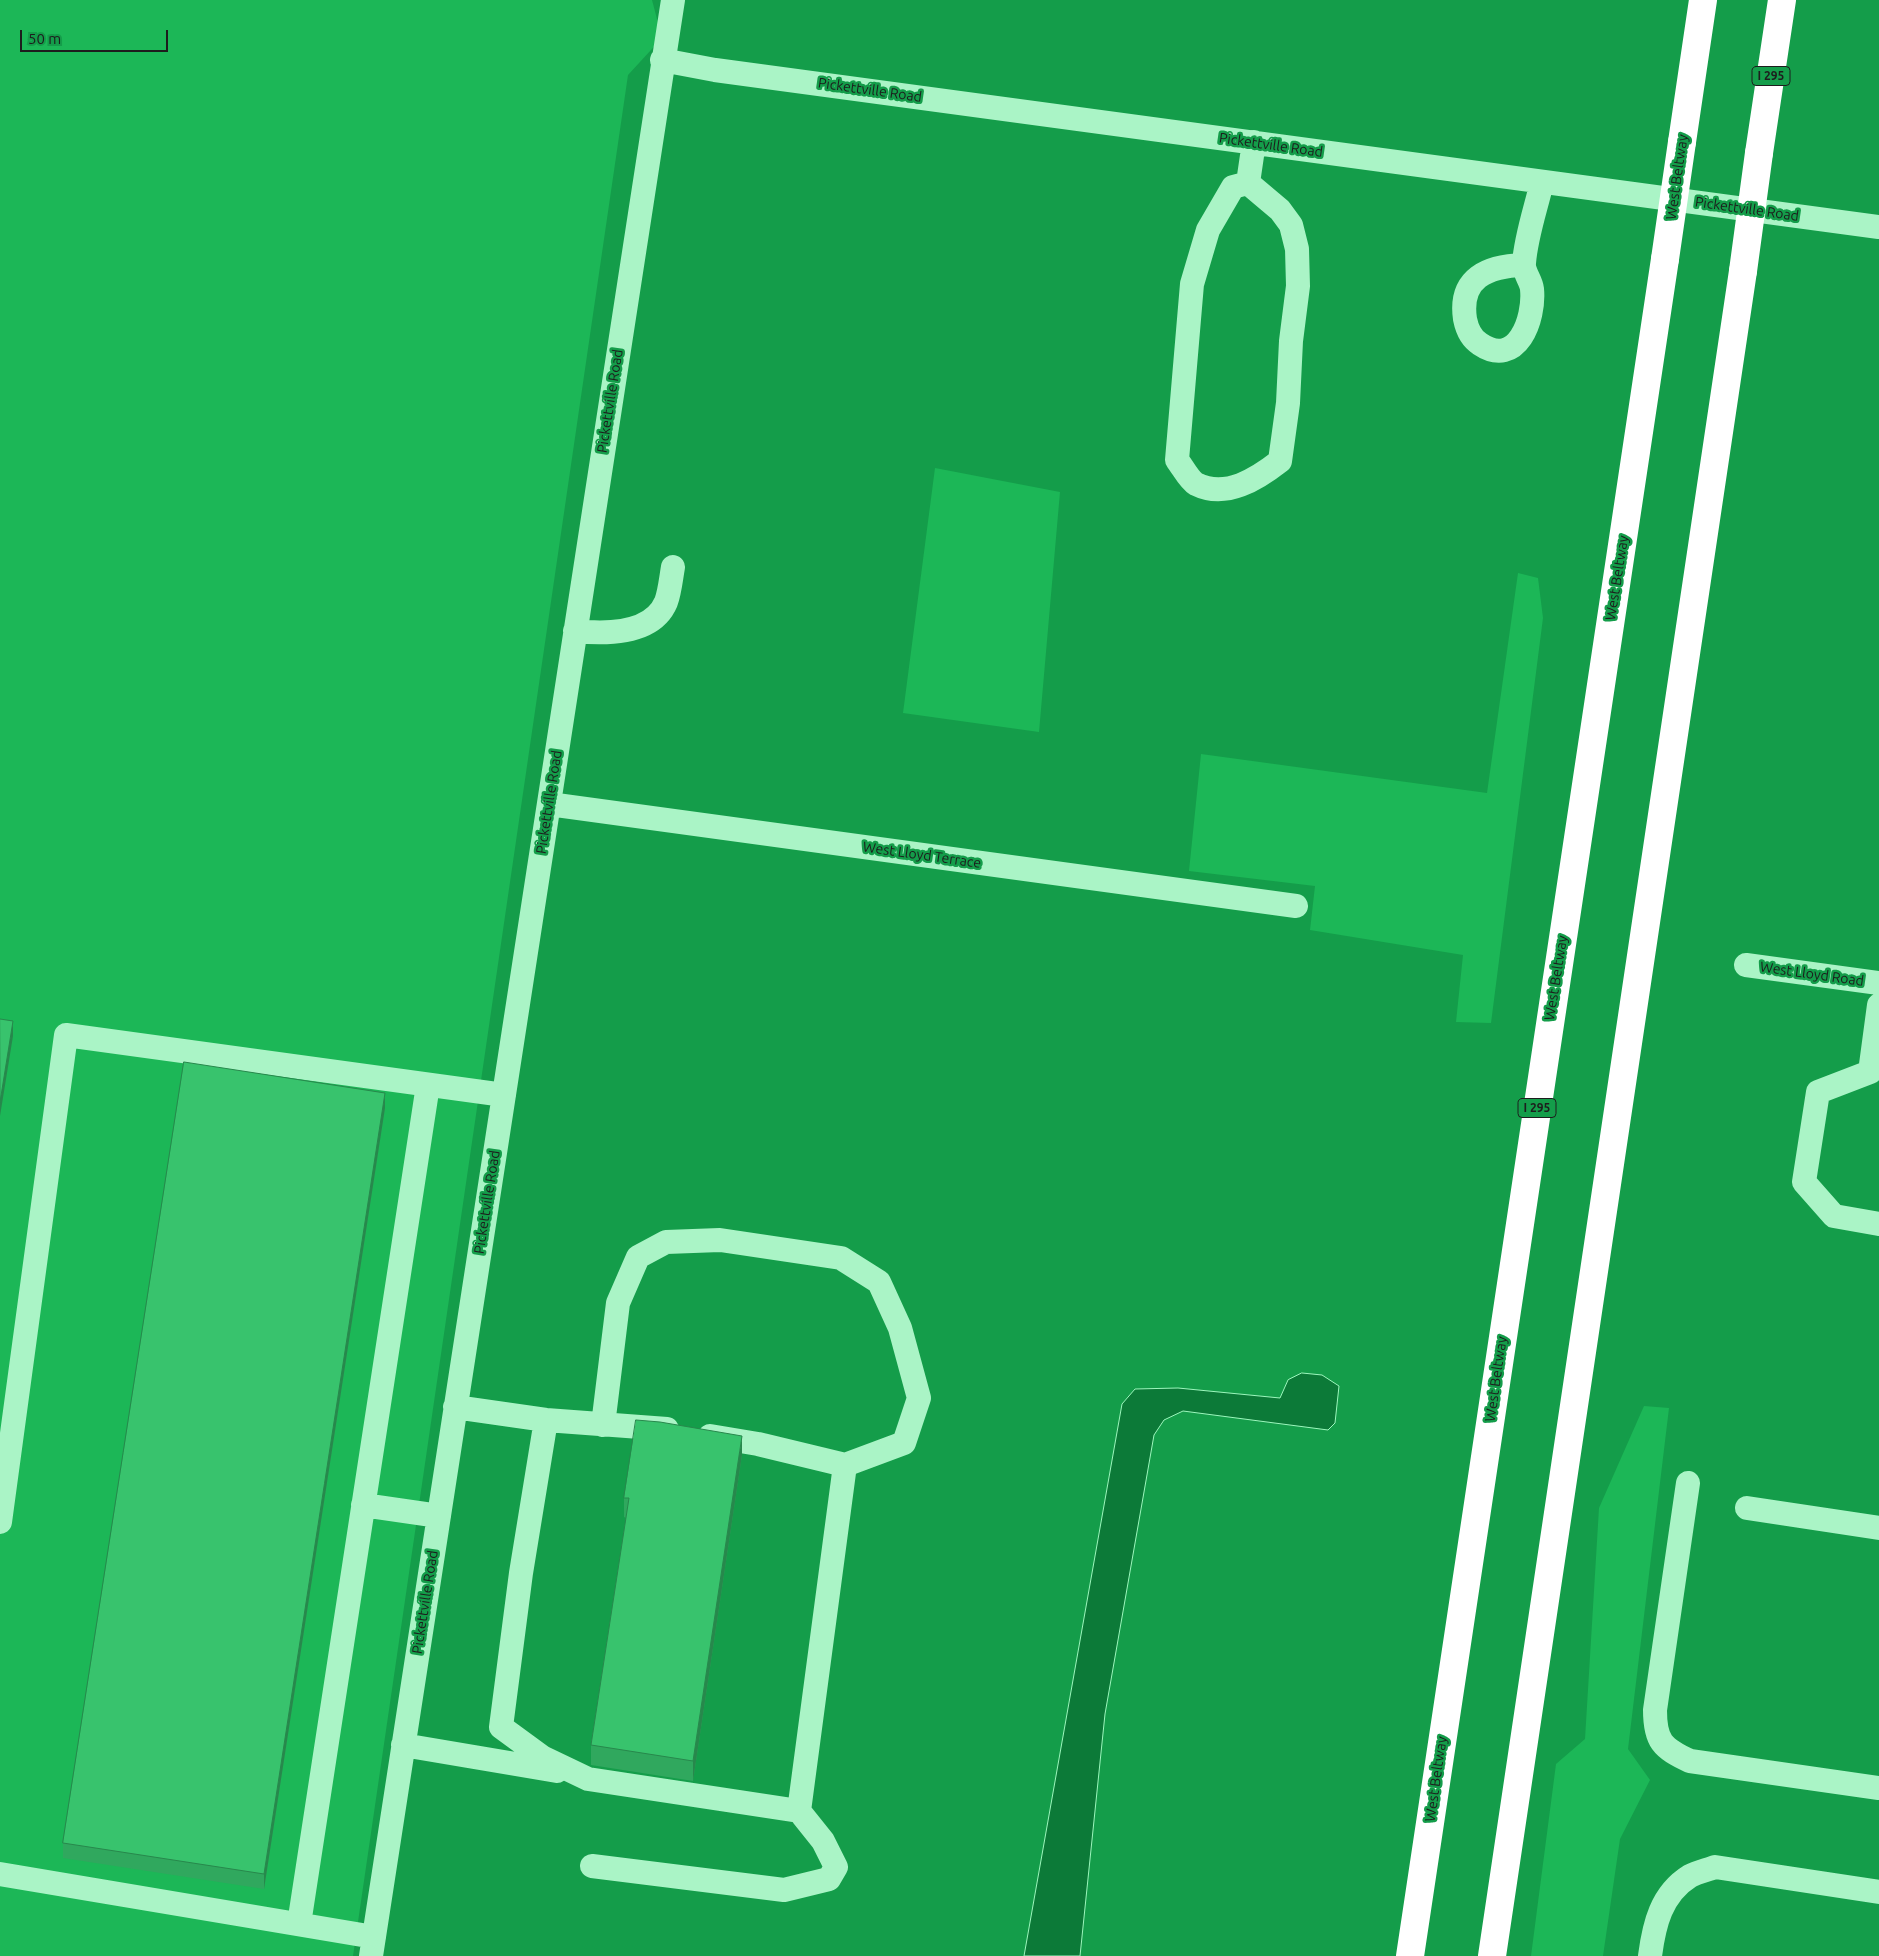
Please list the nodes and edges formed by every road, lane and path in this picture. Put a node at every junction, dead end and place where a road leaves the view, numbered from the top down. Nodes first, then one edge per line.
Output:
1 (673, 0) edge
2 (1703, 0) edge
3 (1782, 0) edge
4 (662, 60) junction
5 (1254, 142) junction
6 (1542, 182) junction
7 (1248, 184) junction
8 (1879, 227) edge
9 (1524, 265) dead end
10 (673, 567) dead end
11 (575, 631) junction
12 (549, 804) junction
13 (1296, 906) dead end
14 (1746, 965) dead end
15 (1879, 983) edge
16 (1879, 1005) edge
17 (428, 1085) junction
18 (504, 1095) junction
19 (1879, 1224) edge
20 (456, 1407) junction
21 (546, 1420) junction
22 (603, 1425) junction
23 (845, 1465) junction
24 (1688, 1483) dead end
25 (363, 1505) junction
26 (1747, 1508) dead end
27 (439, 1516) junction
28 (0, 1522) edge
29 (1879, 1528) edge
30 (403, 1745) junction
31 (581, 1775) junction
32 (1879, 1788) edge
33 (799, 1811) junction
34 (592, 1866) dead end
35 (0, 1874) edge
36 (1879, 1892) edge
37 (299, 1924) junction
38 (372, 1946) edge
39 (1410, 1956) edge
40 (1492, 1956) edge
41 (1650, 1956) edge

1 - 4 street
2 - 39 highway, West Beltway / I 295, bridge
3 - 40 highway, I 295, bridge
4 - 5 street, Pickettville Road
4 - 11 street, Pickettville Road
5 - 6 street, Pickettville Road
5 - 7 street
6 - 8 street, Pickettville Road
6 - 9 street
7 - 7 street
10 - 11 street
11 - 12 street, Pickettville Road
12 - 13 street, West Lloyd Terrace
12 - 18 street, Pickettville Road
14 - 15 street, West Lloyd Road
16 - 19 street
17 - 18 street
17 - 25 street
17 - 28 street
18 - 20 street, Pickettville Road
20 - 21 street
20 - 27 street, Pickettville Road
21 - 22 street
21 - 31 street
22 - 23 street
22 - 23 street
23 - 33 street
24 - 32 street
25 - 27 street
25 - 37 street
26 - 29 street
27 - 30 street, Pickettville Road
30 - 31 street
30 - 38 street, Pickettville Road
31 - 33 street
33 - 34 street
35 - 37 street
36 - 41 street
37 - 38 street

